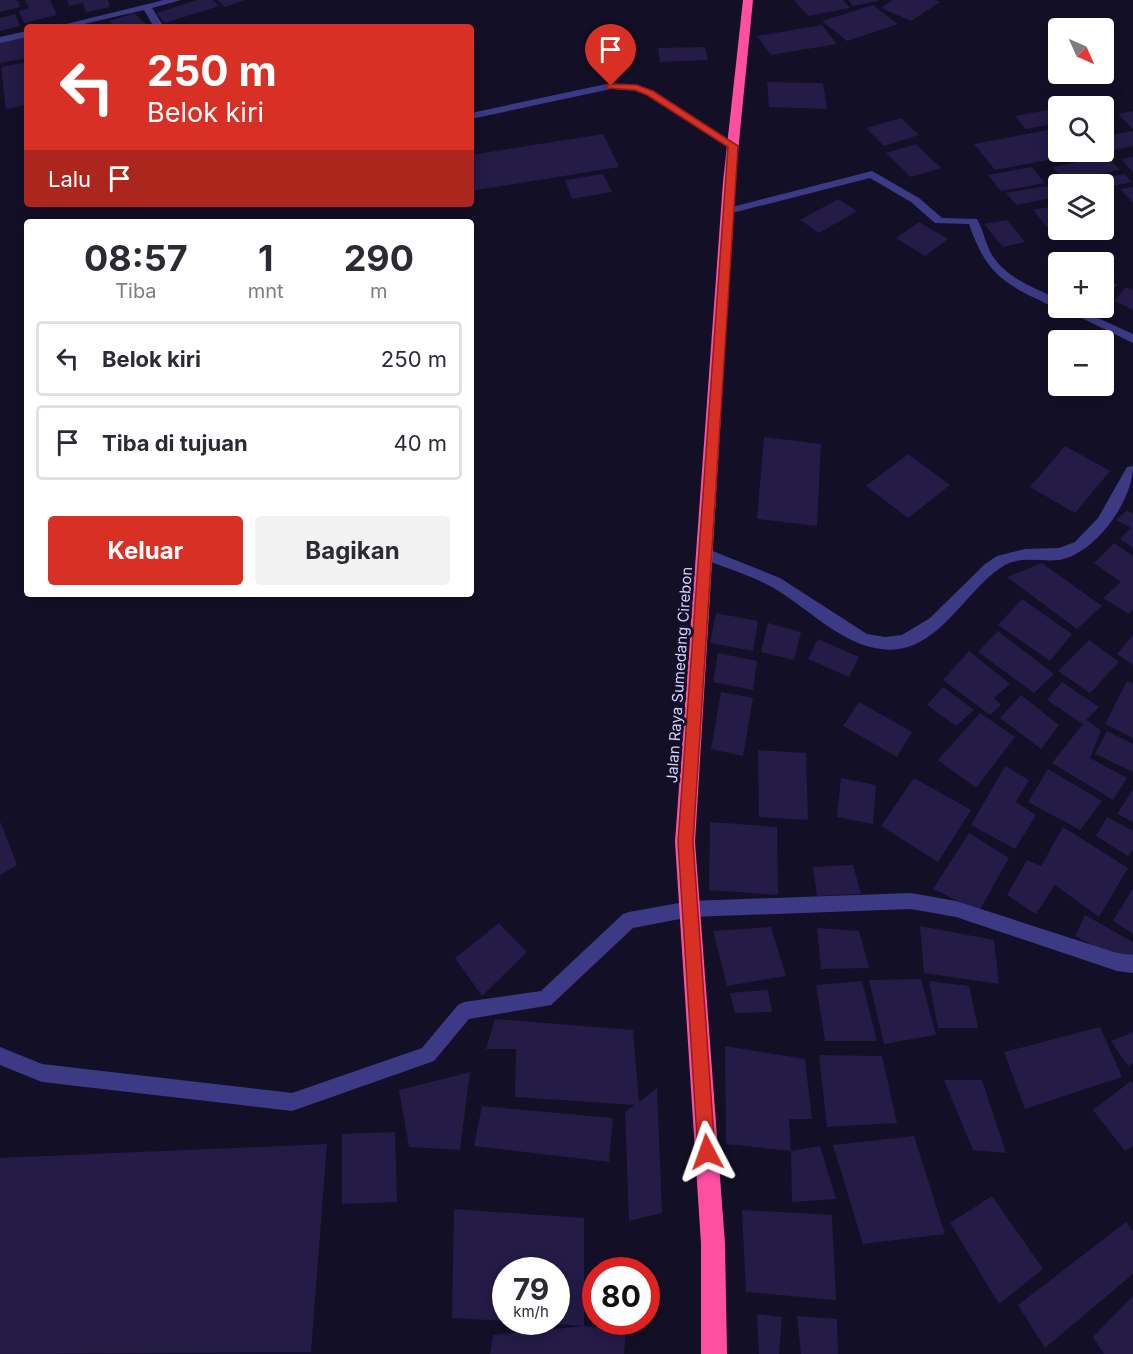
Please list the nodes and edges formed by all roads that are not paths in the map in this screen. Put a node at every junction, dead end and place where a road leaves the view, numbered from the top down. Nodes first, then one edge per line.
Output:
1 (176, 0) edge
2 (748, 0) edge
3 (147, 8) junction
4 (72, 24) edge
5 (157, 24) edge
6 (24, 35) edge
7 (0, 40) edge
8 (474, 115) edge
9 (733, 146) junction
10 (728, 211) junction
11 (1048, 298) edge
12 (1088, 318) edge
13 (1133, 339) edge
14 (1132, 471) edge
15 (705, 554) junction
16 (690, 909) junction
17 (1133, 964) edge
18 (0, 1056) edge
19 (714, 1354) edge

1 - 3 street
2 - 9 highway, Jalan Raya Sumedang Cirebon
3 - 4 street
3 - 5 street
6 - 7 street
8 - 9 street
9 - 10 highway, Jalan Raya Sumedang Cirebon
10 - 11 street
10 - 15 highway, Jalan Raya Sumedang Cirebon
12 - 13 street
14 - 15 street
15 - 16 highway, Jalan Raya Sumedang Cirebon
16 - 17 street
16 - 18 street
16 - 19 highway, Jalan Raya Sumedang Cirebon

